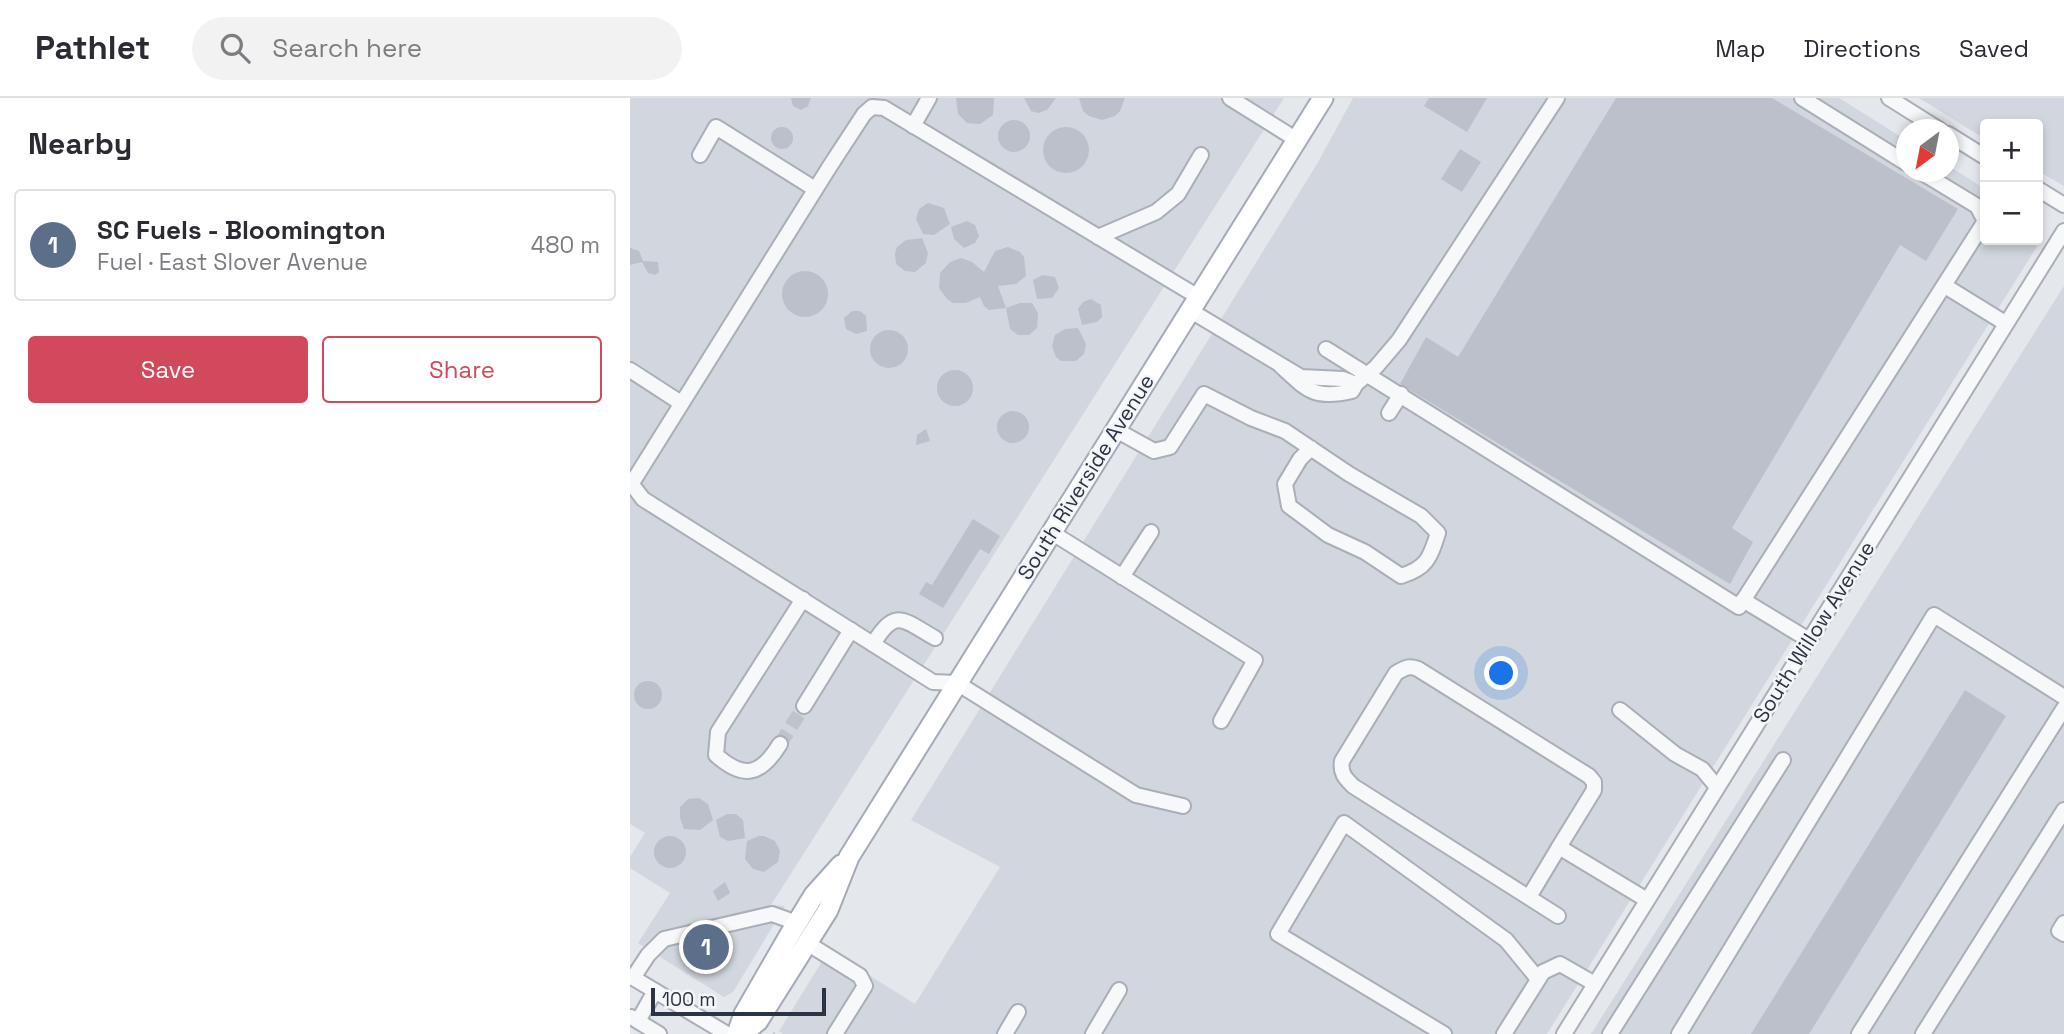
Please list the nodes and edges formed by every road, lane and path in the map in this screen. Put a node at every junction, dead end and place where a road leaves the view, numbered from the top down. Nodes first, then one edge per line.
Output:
1 (929, 98) edge
2 (1230, 98) edge
3 (1323, 98) edge
4 (1557, 98) edge
5 (1802, 98) edge
6 (1889, 98) edge
7 (1922, 119) edge
8 (912, 125) junction
9 (1297, 140) junction
10 (1959, 141) edge
11 (1980, 154) edge
12 (700, 155) dead end
13 (1201, 155) dead end
14 (1896, 157) edge
15 (1937, 182) edge
16 (815, 189) junction
17 (2043, 192) edge
18 (2064, 205) edge
19 (2064, 231) edge
20 (1098, 237) junction
21 (1944, 286) junction
22 (1196, 304) junction
23 (2005, 323) junction
24 (1326, 349) dead end
25 (630, 370) edge
26 (1368, 374) junction
27 (1401, 394) junction
28 (681, 403) junction
29 (1388, 413) dead end
30 (1116, 430) junction
31 (1311, 447) junction
32 (631, 482) edge
33 (1051, 532) junction
34 (1151, 532) dead end
35 (1122, 577) junction
36 (803, 600) junction
37 (1743, 600) junction
38 (852, 630) junction
39 (935, 638) dead end
40 (1809, 640) junction
41 (873, 644) junction
42 (957, 683) junction
43 (2064, 696) edge
44 (804, 706) tunnel mouth
45 (2064, 708) edge
46 (1620, 710) dead end
47 (1221, 721) dead end
48 (780, 744) tunnel mouth
49 (1783, 760) dead end
50 (1717, 787) junction
51 (1183, 806) dead end
52 (2064, 810) edge
53 (1559, 847) junction
54 (849, 857) junction
55 (1529, 897) junction
56 (1647, 900) junction
57 (1558, 916) dead end
58 (797, 923) junction
59 (2064, 923) edge
60 (2064, 934) edge
61 (807, 943) junction
62 (632, 977) edge
63 (1538, 979) junction
64 (1595, 984) junction
65 (654, 990) junction
66 (1119, 990) dead end
67 (1018, 1012) dead end
68 (634, 1019) edge
69 (659, 1034) edge
70 (727, 1034) edge
71 (739, 1034) edge
72 (835, 1034) edge
73 (1005, 1034) edge
74 (1093, 1034) edge
75 (1444, 1034) edge
76 (1503, 1034) edge
77 (1564, 1034) edge
78 (1610, 1034) edge
79 (1679, 1034) edge
80 (1859, 1034) edge
81 (1923, 1034) edge

1 - 8 street
2 - 9 street
3 - 9 main road, South Riverside Avenue
4 - 26 street
5 - 14 street
6 - 7 street
8 - 16 street
8 - 20 street
9 - 22 main road, South Riverside Avenue
10 - 11 street
12 - 16 street
13 - 20 street
15 - 21 street
16 - 28 street
17 - 18 street
19 - 23 street, South Willow Avenue
20 - 22 street
21 - 23 street
21 - 37 street
22 - 26 street
22 - 30 main road, South Riverside Avenue
23 - 40 street, South Willow Avenue
24 - 26 street
25 - 28 street
26 - 27 street
27 - 29 street
27 - 37 street
28 - 32 street
30 - 31 street
30 - 33 main road, South Riverside Avenue
31 - 31 street
32 - 36 street
33 - 35 street
33 - 42 main road, South Riverside Avenue
34 - 35 street
35 - 47 street
36 - 38 street
36 - 48 street
37 - 40 street
38 - 41 street
38 - 44 street
39 - 41 street
40 - 50 street, South Willow Avenue
41 - 42 street
42 - 51 street
42 - 54 main road, South Riverside Avenue
43 - 79 street
45 - 80 street
46 - 50 street
49 - 78 street
50 - 56 street, South Willow Avenue
52 - 81 street
53 - 55 street
53 - 55 street
53 - 56 street
54 - 58 main road, South Riverside Avenue
54 - 61 main road, South Riverside Avenue
55 - 57 street
56 - 64 street, South Willow Avenue
58 - 62 street
58 - 71 main road, South Riverside Avenue
59 - 60 street
61 - 71 main road, South Riverside Avenue
61 - 72 street
62 - 65 street
63 - 64 street
63 - 75 street
63 - 76 street
64 - 77 street, South Willow Avenue
65 - 68 street
65 - 70 street
66 - 74 street
67 - 73 street
68 - 69 street

